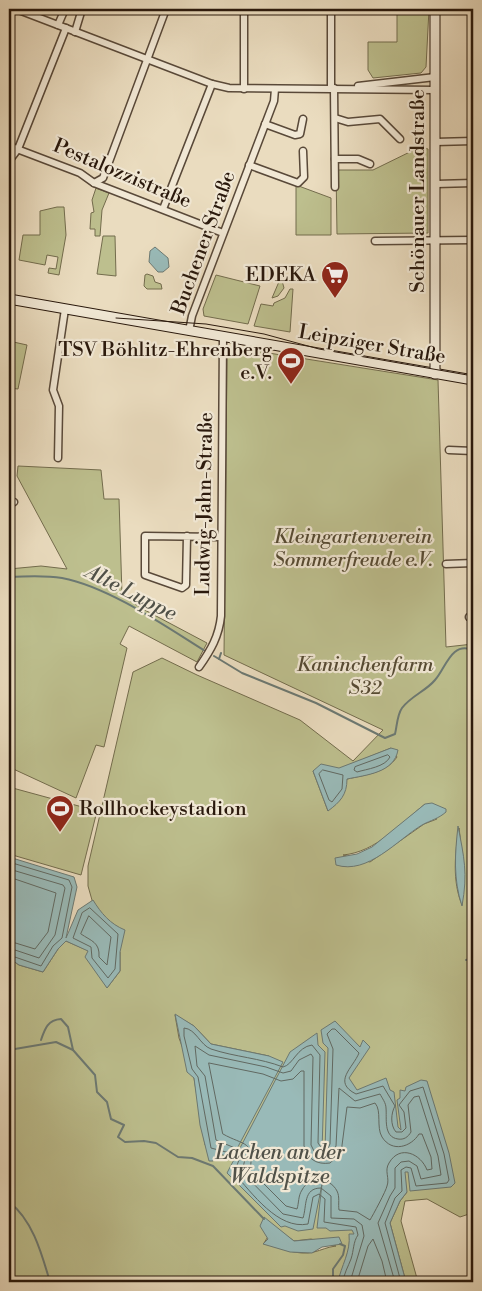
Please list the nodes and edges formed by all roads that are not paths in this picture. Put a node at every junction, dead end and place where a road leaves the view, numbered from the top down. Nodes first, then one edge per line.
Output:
1 (16, 9) edge
2 (65, 9) edge
3 (82, 9) edge
4 (166, 9) edge
5 (244, 9) edge
6 (330, 9) edge
7 (435, 9) edge
8 (58, 25) junction
9 (66, 28) junction
10 (75, 32) junction
11 (147, 60) junction
12 (435, 77) junction
13 (212, 84) junction
14 (332, 88) junction
15 (342, 88) junction
16 (244, 89) junction
17 (275, 89) junction
18 (435, 90) junction
19 (334, 118) junction
20 (303, 119) dead end
21 (265, 124) junction
22 (400, 139) dead end
23 (473, 141) edge
24 (436, 142) junction
25 (9, 146) edge
26 (18, 149) junction
27 (303, 151) dead end
28 (335, 160) junction
29 (9, 161) edge
30 (370, 164) dead end
31 (249, 165) junction
32 (94, 183) junction
33 (473, 183) edge
34 (436, 184) junction
35 (335, 187) dead end
36 (163, 210) junction
37 (224, 233) junction
38 (436, 240) junction
39 (473, 240) edge
40 (375, 242) dead end
41 (9, 299) edge
42 (65, 309) junction
43 (189, 331) junction
44 (223, 336) junction
45 (435, 374) junction
46 (473, 380) edge
47 (449, 450) dead end
48 (473, 451) edge
49 (58, 458) dead end
50 (187, 536) junction
51 (220, 537) junction
52 (473, 563) edge
53 (446, 564) dead end
54 (199, 667) dead end

1 - 8 street
2 - 8 street
3 - 10 street
4 - 11 street
5 - 16 street
6 - 14 street
7 - 12 street, Schönauer Landstraße
8 - 9 street
9 - 10 street
9 - 26 street
10 - 11 street
11 - 13 street
11 - 32 street
12 - 15 street
12 - 18 street, Schönauer Landstraße
13 - 16 street
13 - 36 street
14 - 15 street
14 - 17 street
14 - 19 street
15 - 18 street
16 - 17 street
17 - 21 street, Buchener Straße
18 - 24 street, Schönauer Landstraße
19 - 22 street
19 - 28 street
20 - 21 street
21 - 31 street, Buchener Straße
23 - 24 street
24 - 34 street, Schönauer Landstraße
25 - 26 street, Pestalozzistraße
26 - 29 street
26 - 32 street, Pestalozzistraße
27 - 31 street, Buchener Straße
28 - 30 street
28 - 35 street
31 - 37 street, Buchener Straße
32 - 36 street, Pestalozzistraße
33 - 34 street
34 - 38 street, Schönauer Landstraße
36 - 37 street, Pestalozzistraße
37 - 43 street, Buchener Straße
38 - 39 street
38 - 40 street
38 - 45 street, Schönauer Landstraße
41 - 42 street, Leipziger Straße
42 - 43 street, Leipziger Straße
42 - 49 street
43 - 44 street, Leipziger Straße
44 - 45 street, Leipziger Straße
44 - 51 street, Ludwig-Jahn-Straße
45 - 46 street, Leipziger Straße
47 - 48 street
50 - 50 street
50 - 51 street
51 - 54 street, Ludwig-Jahn-Straße
52 - 53 street

